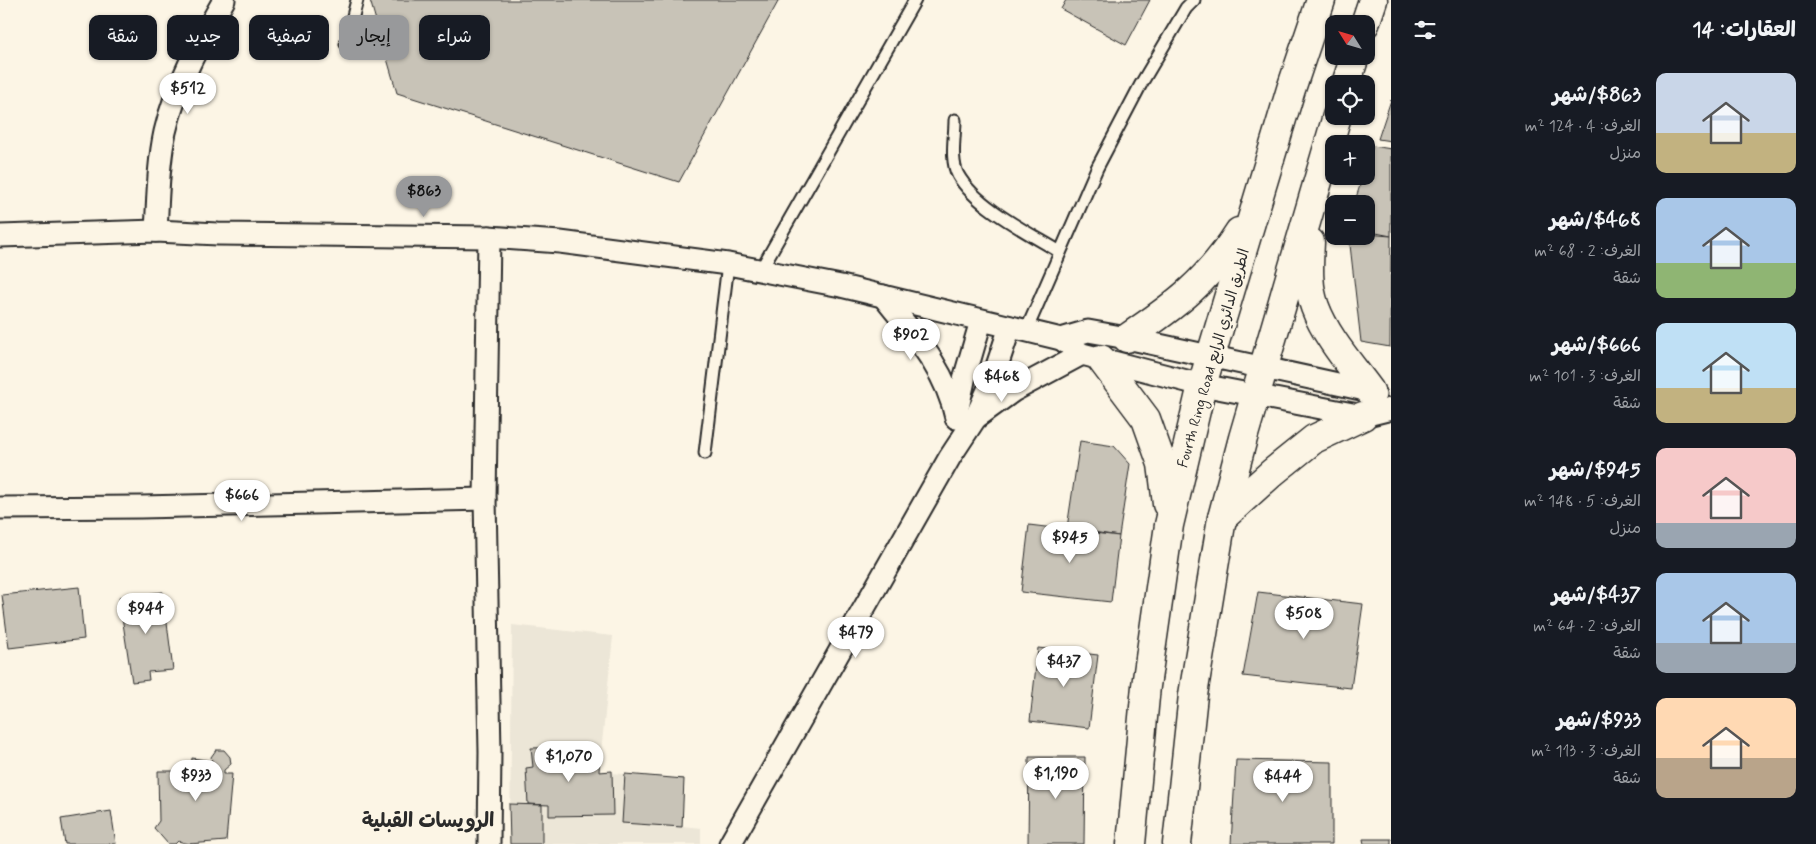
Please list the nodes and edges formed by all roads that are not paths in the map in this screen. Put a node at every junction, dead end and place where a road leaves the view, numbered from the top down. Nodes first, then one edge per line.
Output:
1 (224, 0) edge
2 (357, 0) edge
3 (915, 0) edge
4 (1194, 0) edge
5 (1321, 0) edge
6 (1373, 0) edge
7 (353, 15) edge
8 (1369, 15) edge
9 (955, 120) dead end
10 (1333, 125) edge
11 (1318, 176) junction
12 (1256, 206) junction
13 (156, 231) junction
14 (0, 236) edge
15 (489, 238) junction
16 (1060, 252) junction
17 (728, 264) junction
18 (760, 271) junction
19 (882, 296) junction
20 (981, 321) junction
21 (1018, 329) junction
22 (1127, 338) junction
23 (1061, 339) junction
24 (1212, 355) junction
25 (1092, 357) junction
26 (1264, 367) junction
27 (1202, 385) junction
28 (1255, 396) junction
29 (1384, 402) edge
30 (1363, 416) junction
31 (966, 419) junction
32 (705, 453) dead end
33 (485, 499) junction
34 (0, 508) edge
35 (1222, 518) junction
36 (1169, 525) junction
37 (489, 844) edge
38 (730, 844) edge
39 (1131, 844) edge
40 (1177, 844) edge

1 - 13 street
2 - 7 lane
3 - 18 lane
4 - 16 lane
5 - 12 main road, Fourth Ring Road الطريق الدائري الرابع
6 - 8 main road
9 - 16 lane
10 - 11 main road
11 - 26 main road
11 - 29 main road
12 - 22 main road
12 - 24 main road, Fourth Ring Road الطريق الدائري الرابع
13 - 14 street
13 - 15 street
15 - 17 street
15 - 33 street
16 - 21 lane
17 - 18 street
17 - 32 lane
18 - 19 street
19 - 20 street
19 - 31 street
20 - 21 street
20 - 31 street
21 - 23 street
21 - 31 street
22 - 23 street
22 - 24 street
23 - 25 street
24 - 26 street
24 - 27 main road, Fourth Ring Road الطريق الدائري الرابع
25 - 27 street
25 - 31 street
25 - 36 main road
26 - 28 main road
26 - 29 street
27 - 28 street
27 - 36 main road, Fourth Ring Road الطريق الدائري الرابع
28 - 30 street
28 - 35 main road
29 - 30 street
30 - 35 main road
31 - 38 street
33 - 34 street
33 - 37 street
35 - 40 main road
36 - 39 main road, Fourth Ring Road الطريق الدائري الرابع

